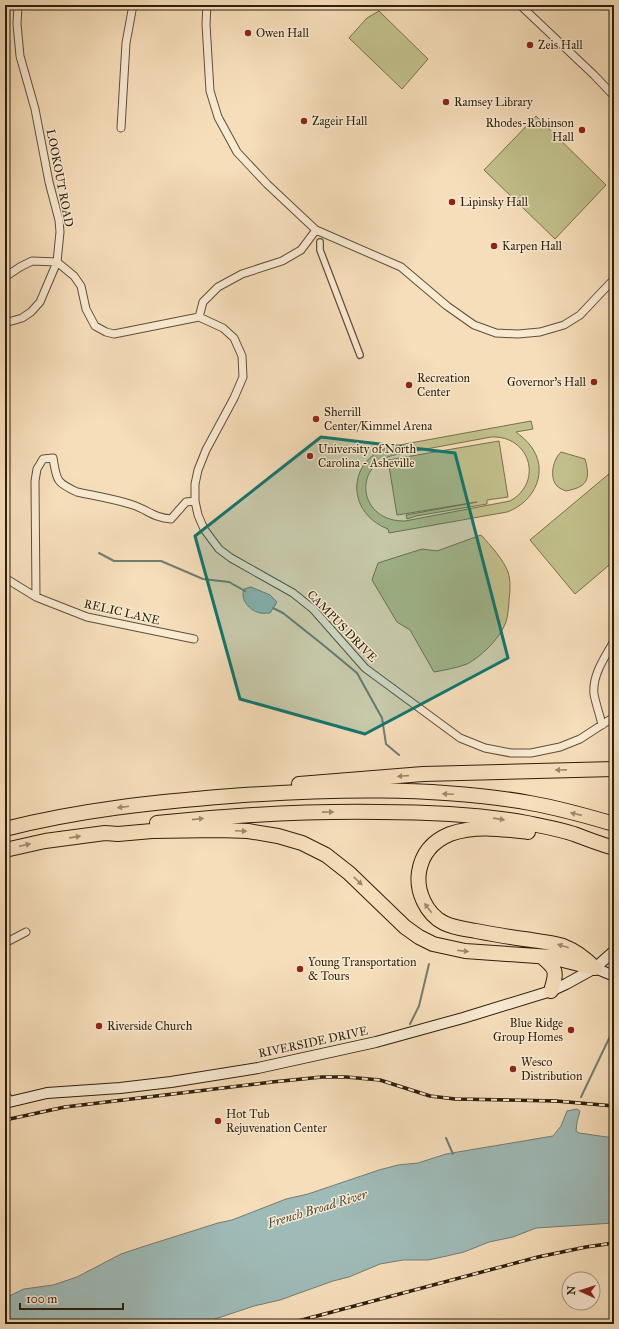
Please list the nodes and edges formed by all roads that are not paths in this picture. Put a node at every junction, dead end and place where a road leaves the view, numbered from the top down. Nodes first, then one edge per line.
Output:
1 (18, 5) edge
2 (133, 5) edge
3 (207, 5) edge
4 (520, 5) edge
5 (614, 96) edge
6 (121, 128) dead end
7 (316, 230) junction
8 (320, 242) dead end
9 (57, 262) junction
10 (5, 277) edge
11 (614, 279) edge
12 (199, 317) junction
13 (5, 323) edge
14 (360, 355) dead end
15 (195, 501) junction
16 (5, 578) edge
17 (36, 597) junction
18 (194, 639) dead end
19 (614, 641) edge
20 (614, 717) edge
21 (602, 725) junction
22 (614, 769) edge
23 (147, 804) junction
24 (614, 824) edge
25 (5, 829) edge
26 (105, 832) junction
27 (586, 840) junction
28 (614, 848) edge
29 (5, 850) edge
30 (26, 932) dead end
31 (5, 943) edge
32 (614, 951) edge
33 (542, 957) junction
34 (595, 968) junction
35 (614, 976) edge
36 (551, 990) junction
37 (7, 1099) edge

1 - 9 street, LOOKOUT ROAD
2 - 6 street
3 - 7 street
4 - 5 street
7 - 11 street
7 - 12 street
8 - 14 street
9 - 10 street
9 - 12 street
9 - 13 street, LOOKOUT ROAD
12 - 15 street, CAMPUS DRIVE
15 - 17 street
15 - 21 street, CAMPUS DRIVE
16 - 17 street, RELIC LANE
17 - 18 street, RELIC LANE
19 - 21 street
20 - 21 street, CAMPUS DRIVE
22 -> 23 highway
24 -> 23 highway
23 -> 25 highway
26 -> 27 highway
29 -> 26 highway
26 -> 33 highway
27 - 28 highway
34 -> 27 highway
30 - 31 street
32 - 34 main road, RIVERSIDE DRIVE
33 - 34 highway
33 - 36 highway
34 - 35 main road
34 - 36 main road, RIVERSIDE DRIVE
36 - 37 main road, RIVERSIDE DRIVE

